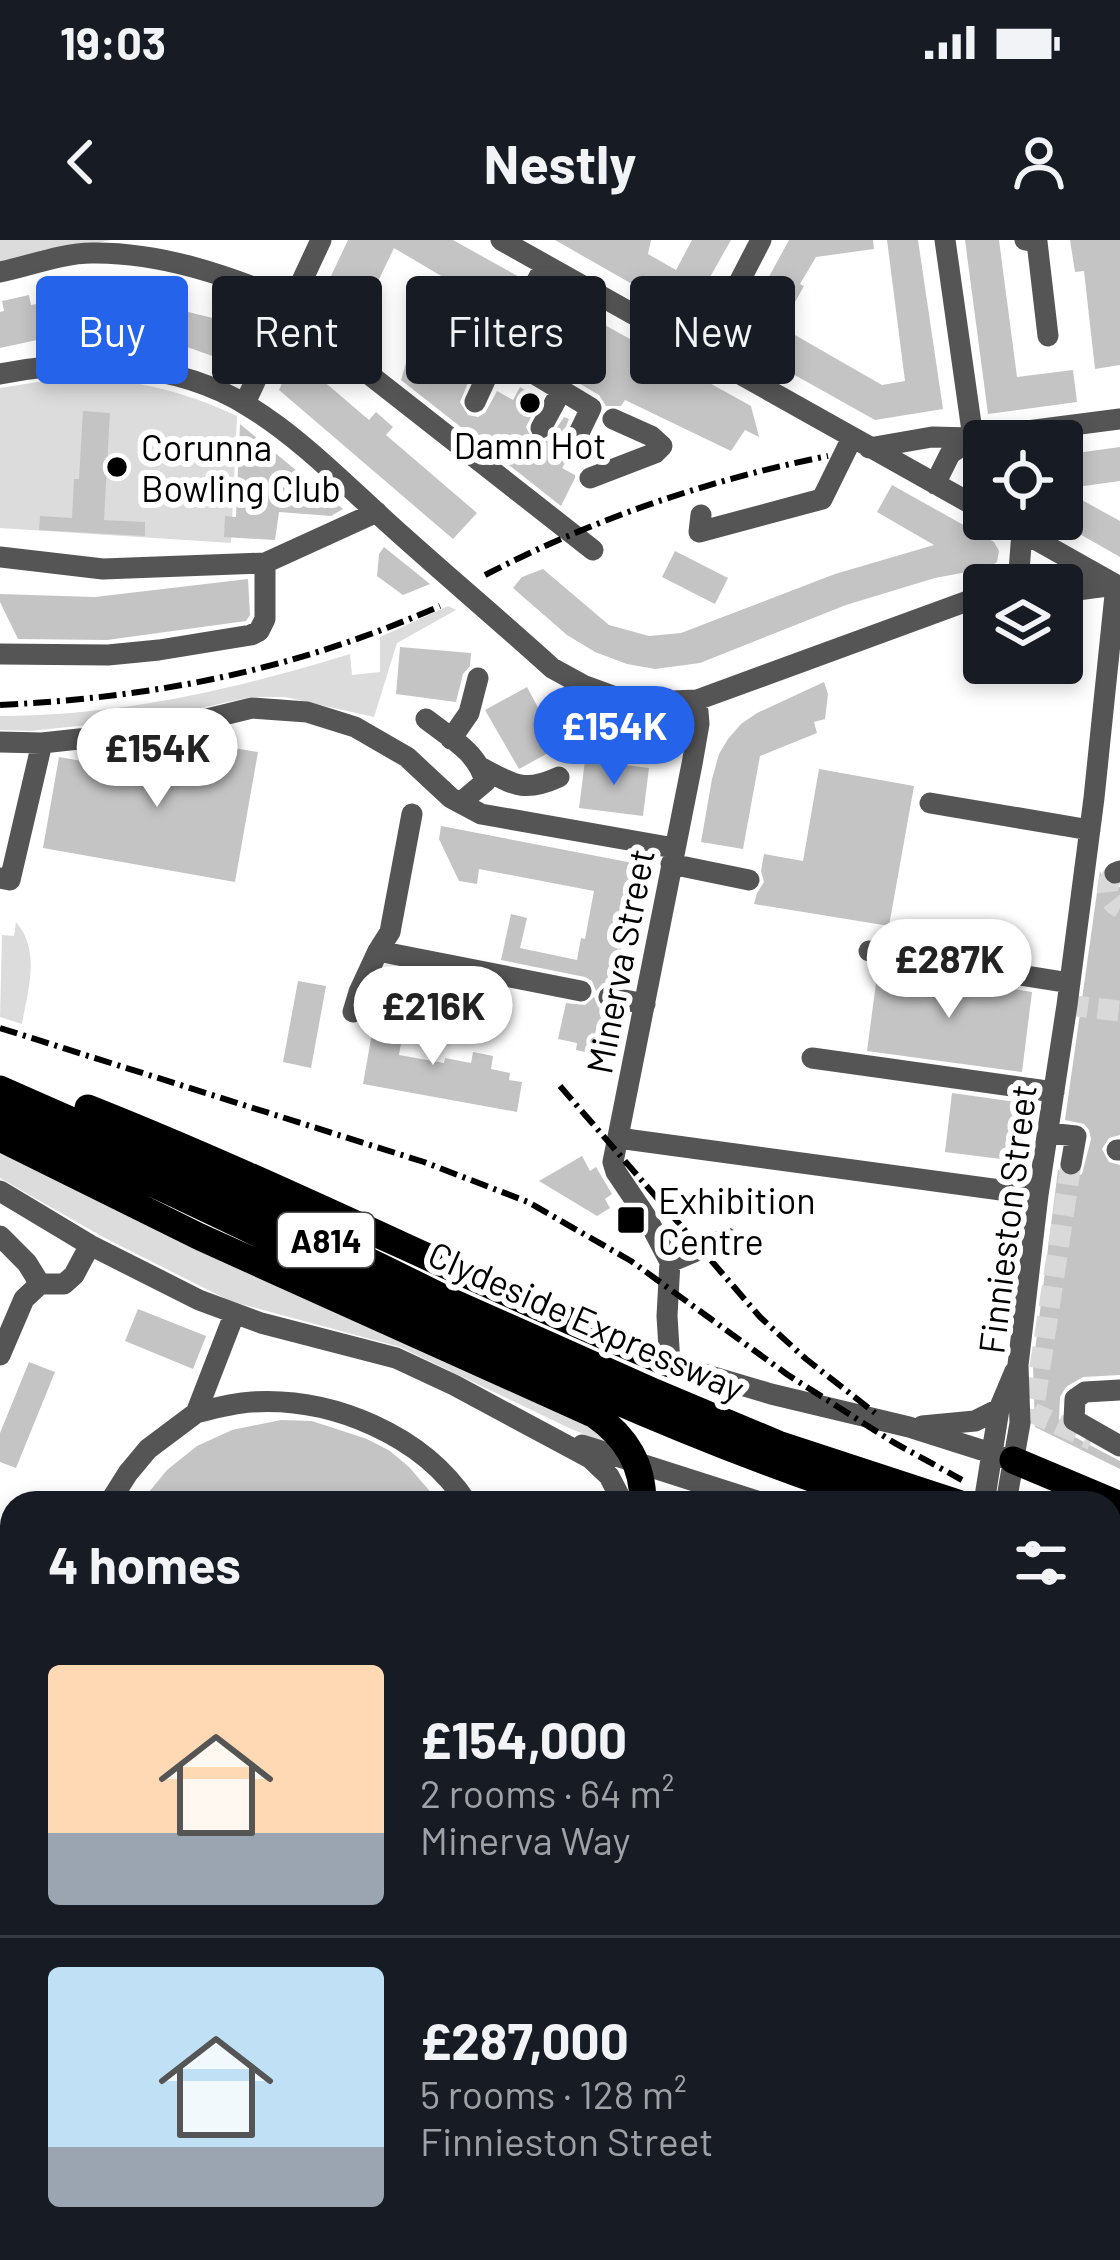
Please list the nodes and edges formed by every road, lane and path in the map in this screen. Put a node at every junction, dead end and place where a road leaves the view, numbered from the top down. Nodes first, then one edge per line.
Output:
1 (320, 240) edge
2 (501, 240) edge
3 (761, 240) edge
4 (945, 240) edge
5 (1025, 240) edge
6 (545, 266) junction
7 (0, 272) edge
8 (223, 276) edge
9 (303, 276) edge
10 (540, 276) edge
11 (742, 276) edge
12 (630, 312) edge
13 (1048, 336) dead end
14 (0, 374) edge
15 (382, 381) edge
16 (254, 384) edge
17 (483, 384) edge
18 (550, 384) edge
19 (758, 384) edge
20 (561, 391) junction
21 (475, 402) dead end
22 (245, 403) junction
23 (601, 414) junction
24 (1120, 419) edge
25 (970, 420) edge
26 (1083, 424) edge
27 (541, 428) dead end
28 (963, 438) edge
29 (576, 439) dead end
30 (860, 443) junction
31 (963, 445) edge
32 (590, 478) dead end
33 (935, 484) junction
34 (963, 499) edge
35 (376, 512) junction
36 (701, 515) dead end
37 (1036, 540) edge
38 (589, 547) dead end
39 (0, 557) edge
40 (265, 563) junction
41 (1118, 586) edge
42 (1083, 590) edge
43 (963, 604) edge
44 (963, 609) edge
45 (940, 613) junction
46 (0, 654) edge
47 (478, 678) dead end
48 (1112, 685) edge
49 (697, 700) junction
50 (426, 718) dead end
51 (451, 739) junction
52 (0, 742) edge
53 (42, 743) junction
54 (482, 768) junction
55 (560, 777) dead end
56 (1096, 785) junction
57 (1120, 797) edge
58 (930, 802) dead end
59 (460, 803) junction
60 (412, 814) dead end
61 (1090, 830) junction
62 (672, 856) junction
63 (0, 878) edge
64 (749, 880) dead end
65 (378, 951) junction
66 (869, 951) dead end
67 (1070, 982) junction
68 (581, 991) dead end
69 (609, 997) dead end
70 (645, 1004) junction
71 (353, 1012) dead end
72 (812, 1058) dead end
73 (0, 1073) edge
74 (0, 1090) edge
75 (1054, 1092) junction
76 (0, 1115) edge
77 (1048, 1132) junction
78 (0, 1138) edge
79 (625, 1140) junction
80 (1071, 1164) tunnel mouth
81 (0, 1191) edge
82 (1038, 1195) junction
83 (0, 1236) edge
84 (726, 1238) dead end
85 (90, 1245) junction
86 (675, 1259) junction
87 (40, 1284) junction
88 (234, 1315) junction
89 (0, 1355) edge
90 (1018, 1365) junction
91 (680, 1368) junction
92 (1120, 1390) edge
93 (649, 1401) junction
94 (999, 1409) junction
95 (196, 1413) junction
96 (909, 1427) junction
97 (548, 1433) junction
98 (1120, 1446) edge
99 (1002, 1457) junction
100 (637, 1464) junction
101 (116, 1491) edge
102 (457, 1491) edge
103 (618, 1491) edge
104 (642, 1491) edge
105 (724, 1491) edge
106 (851, 1491) edge
107 (921, 1491) edge
108 (989, 1491) edge
109 (1005, 1491) edge
110 (1087, 1491) edge

1 - 9 street
2 - 6 street
3 - 11 street
4 - 25 street
5 - 13 street
6 - 10 street
6 - 12 street
7 - 8 street
14 - 22 street
15 - 38 street
16 - 22 street
17 - 21 street
18 - 20 street
19 - 30 street
20 - 23 street
20 - 27 street
22 - 35 street
23 - 29 street
23 - 32 street
24 - 26 street
28 - 30 street
30 - 33 street
30 - 36 street
31 - 33 street
33 - 34 street
35 - 40 street
35 - 49 street
37 - 41 street
39 - 40 street
40 - 46 street
41 - 42 street
41 - 48 street, Finnieston Street
43 - 45 street
44 - 45 street
45 - 49 street
47 - 51 street
48 - 56 street, Finnieston Street
49 - 62 street, Minerva Street
50 - 51 street
51 - 54 street
52 - 53 street
53 - 59 street
53 - 63 street
54 - 55 street
54 - 59 street
56 - 57 street
56 - 61 street, Finnieston Street
58 - 61 street
59 - 62 street
60 - 65 street
61 - 67 street, Finnieston Street
62 - 64 street
62 - 70 street, Minerva Street
65 - 68 street
65 - 71 street
66 - 67 street
67 - 75 street, Finnieston Street
69 - 70 street
70 - 79 street, Minerva Street
72 - 75 street
73 - 91 main road
74 - 93 main road, Clydeside Expressway / A814
75 - 77 street, Finnieston Street
76 - 93 main road, Clydeside Expressway / A814
77 - 80 street
77 - 82 street, Finnieston Street
78 - 100 main road
79 - 82 street
79 - 86 street, Minerva Street
81 - 85 street
82 - 90 street, Finnieston Street
83 - 87 street
84 - 86 street
85 - 87 street
85 - 88 street
86 - 91 street
87 - 89 street
88 - 95 street
88 - 97 street
90 - 94 street
90 - 99 street, Finnieston Street
91 - 96 street
92 - 98 street
93 - 106 main road, Clydeside Expressway / A814
93 - 107 main road, Clydeside Expressway / A814
94 - 96 street
94 - 99 street
95 - 101 street
95 - 102 street
96 - 99 street
97 - 100 street
97 - 103 street
99 - 108 street
99 - 109 street, Finnieston Street
99 - 110 main road
100 - 104 main road
100 - 105 street

